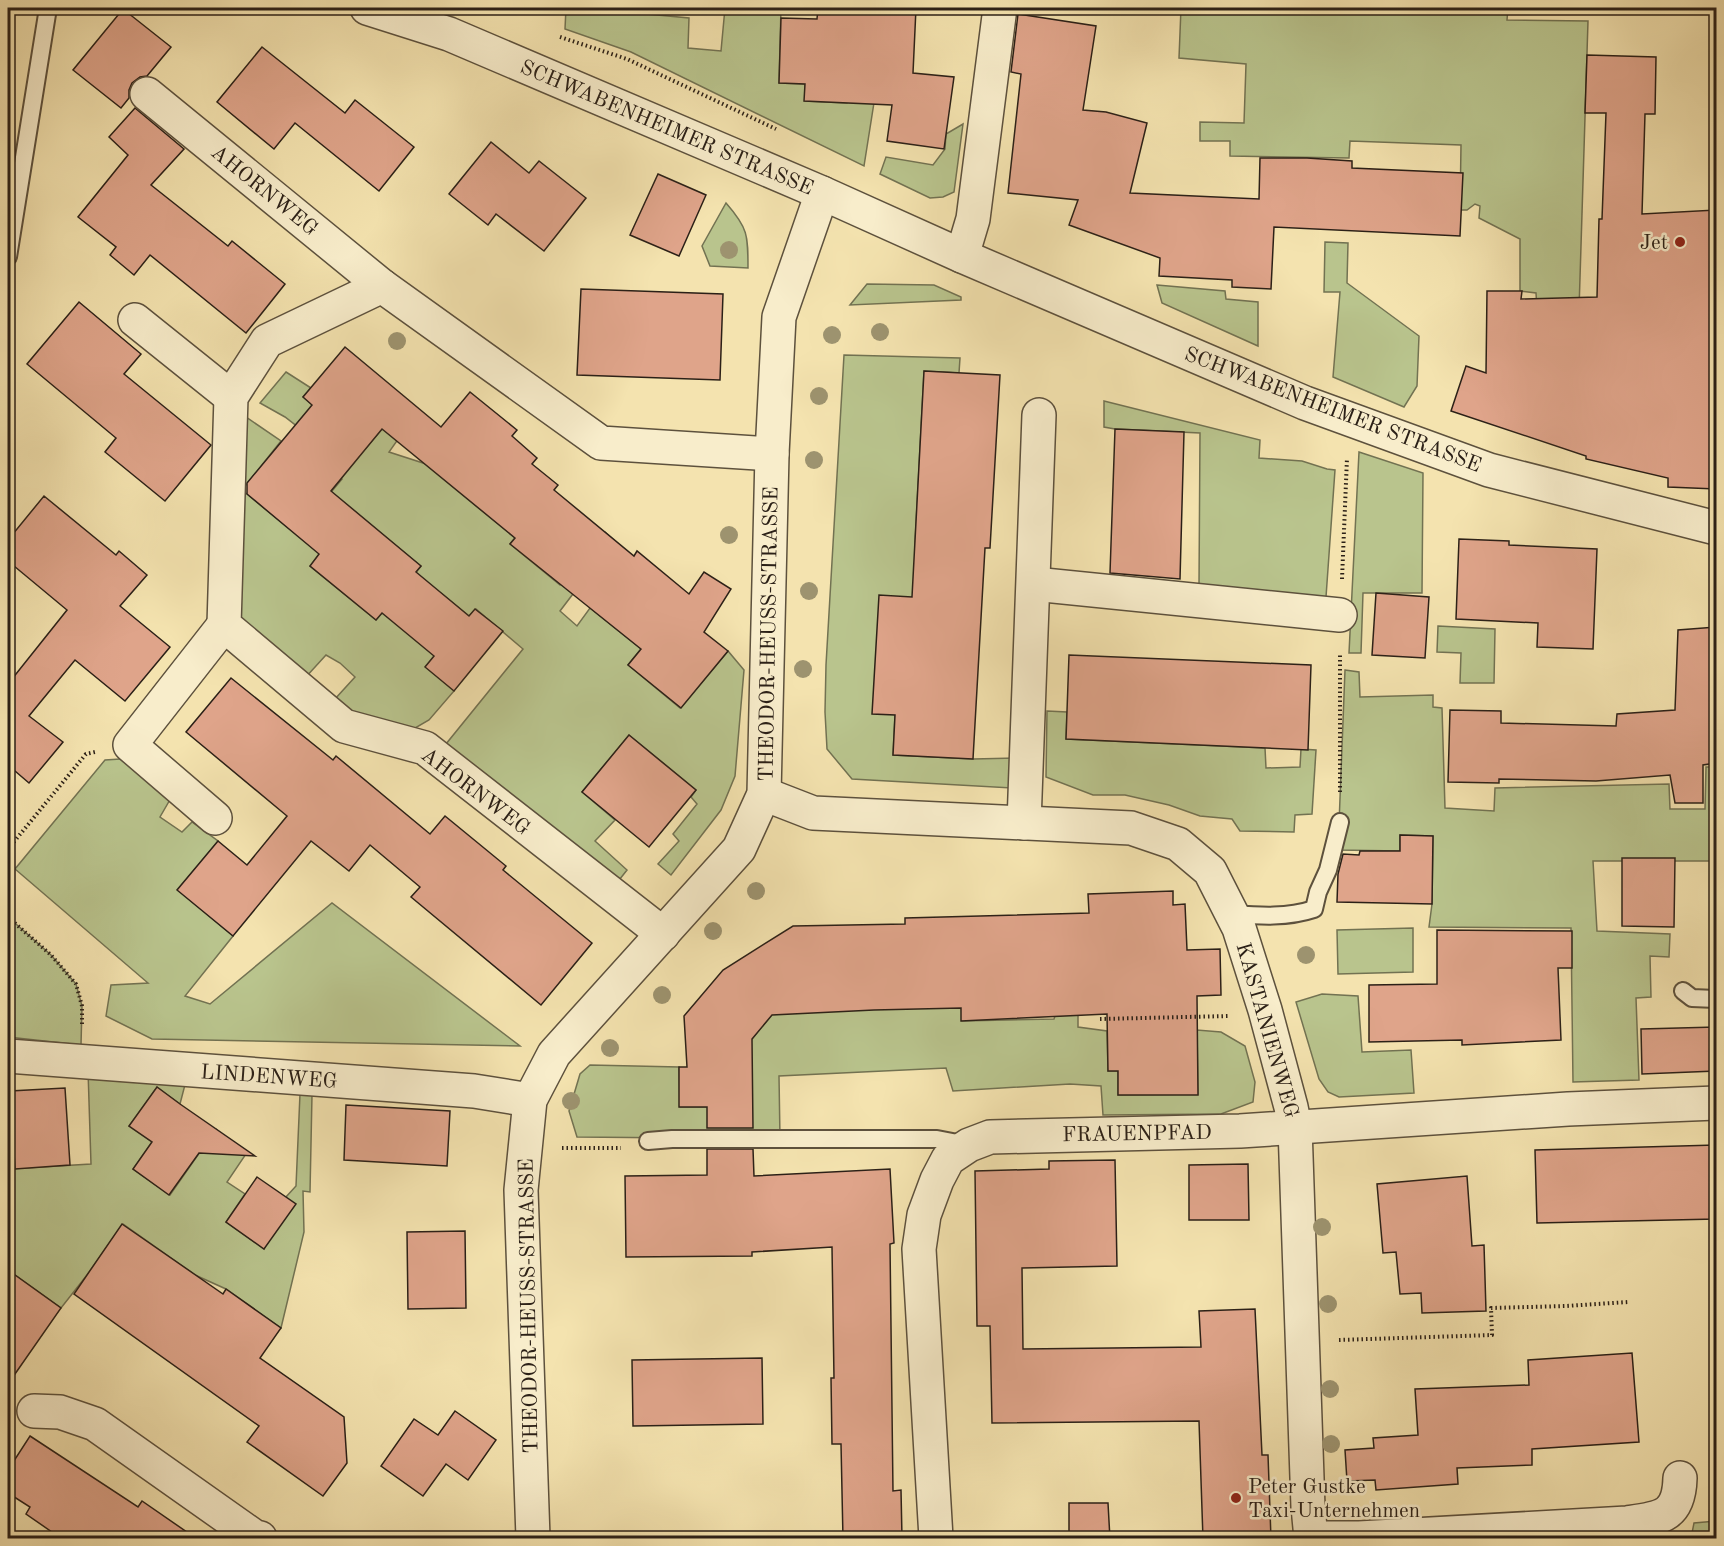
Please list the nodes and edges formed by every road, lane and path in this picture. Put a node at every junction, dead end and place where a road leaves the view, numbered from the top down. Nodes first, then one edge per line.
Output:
1 (48, 8) edge
2 (368, 8) edge
3 (1000, 8) edge
4 (147, 94) dead end
5 (822, 193) junction
6 (962, 256) junction
7 (8, 257) edge
8 (382, 286) junction
9 (135, 320) dead end
10 (231, 397) junction
11 (1039, 415) dead end
12 (772, 454) junction
13 (1716, 528) edge
14 (1034, 584) junction
15 (1340, 615) dead end
16 (224, 625) junction
17 (120, 747) junction
18 (764, 794) junction
19 (215, 818) dead end
20 (1340, 822) dead end
21 (1024, 823) junction
22 (8, 849) edge
23 (1232, 914) junction
24 (8, 917) edge
25 (663, 934) junction
26 (1683, 991) dead end
27 (1716, 999) edge
28 (1224, 1017) dead end
29 (1101, 1018) dead end
30 (8, 1056) edge
31 (78, 1061) junction
32 (530, 1100) junction
33 (1716, 1103) edge
34 (1295, 1127) junction
35 (648, 1141) joint
36 (969, 1145) junction
37 (525, 1146) junction
38 (1628, 1302) dead end
39 (1336, 1340) dead end
40 (34, 1411) dead end
41 (1680, 1478) dead end
42 (256, 1538) edge
43 (533, 1539) edge
44 (936, 1539) edge
45 (1311, 1539) edge
46 (1321, 1539) edge

1 - 7 lane
2 - 5 street, SCHWABENHEIMER STRASSE
3 - 6 street
4 - 8 street, AHORNWEG
5 - 6 street, SCHWABENHEIMER STRASSE
5 - 12 street, THEODOR-HEUSS-STRASSE
6 - 13 street, SCHWABENHEIMER STRASSE
8 - 10 street
8 - 12 street, AHORNWEG
9 - 10 street
10 - 16 street
11 - 14 street
12 - 18 street, THEODOR-HEUSS-STRASSE
14 - 15 street
14 - 21 street
16 - 17 street
16 - 25 street, AHORNWEG
17 - 19 street
17 - 22 path
18 - 21 street, KASTANIENWEG
18 - 25 street, THEODOR-HEUSS-STRASSE
20 - 23 lane
21 - 23 street, KASTANIENWEG
23 - 34 street, KASTANIENWEG
24 - 31 path
25 - 32 street, THEODOR-HEUSS-STRASSE
26 - 27 lane
28 - 29 path
30 - 31 street, LINDENWEG
31 - 32 street, LINDENWEG
32 - 37 street, THEODOR-HEUSS-STRASSE
33 - 34 street, FRAUENPFAD
34 - 36 street, FRAUENPFAD
34 - 45 street, KASTANIENWEG
35 - 36 lane
35 - 37 path
36 - 44 street, FRAUENPFAD
37 - 43 street, THEODOR-HEUSS-STRASSE
38 - 39 path
40 - 42 street
41 - 46 street

